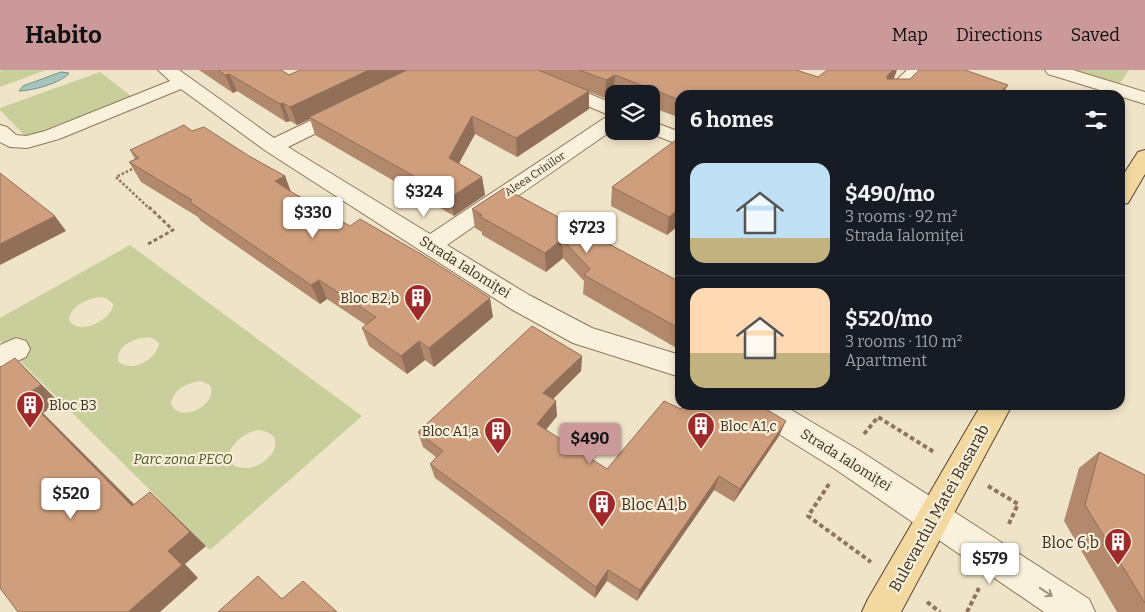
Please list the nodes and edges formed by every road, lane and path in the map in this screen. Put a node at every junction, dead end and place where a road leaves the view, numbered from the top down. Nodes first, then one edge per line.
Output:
1 (517, 70) edge
2 (1054, 70) edge
3 (907, 73) edge
4 (175, 76) edge
5 (894, 90) edge
6 (1119, 90) edge
7 (1125, 92) edge
8 (1145, 98) edge
9 (359, 104) edge
10 (605, 107) edge
11 (605, 126) edge
12 (0, 130) edge
13 (660, 131) edge
14 (675, 137) edge
15 (273, 147) junction
16 (1145, 156) edge
17 (141, 164) edge
18 (1125, 190) edge
19 (148, 244) dead end
20 (430, 245) junction
21 (675, 364) edge
22 (766, 410) edge
23 (994, 410) edge
24 (933, 516) junction
25 (881, 612) edge
26 (1076, 612) edge

1 - 10 street
2 - 6 street
3 - 5 street
4 - 12 street
4 - 15 street, Strada Ialomiței
7 - 8 street
9 - 15 street
11 - 20 street, Aleea Crinilor
13 - 14 street
15 - 20 street, Strada Ialomiței
16 - 18 main road
17 - 19 path
20 - 21 street, Strada Ialomiței
22 - 24 street, Strada Ialomiței
23 - 24 main road, Bulevardul Matei Basarab
24 - 25 main road, Bulevardul Matei Basarab
24 -> 26 street, Strada Ialomiței

